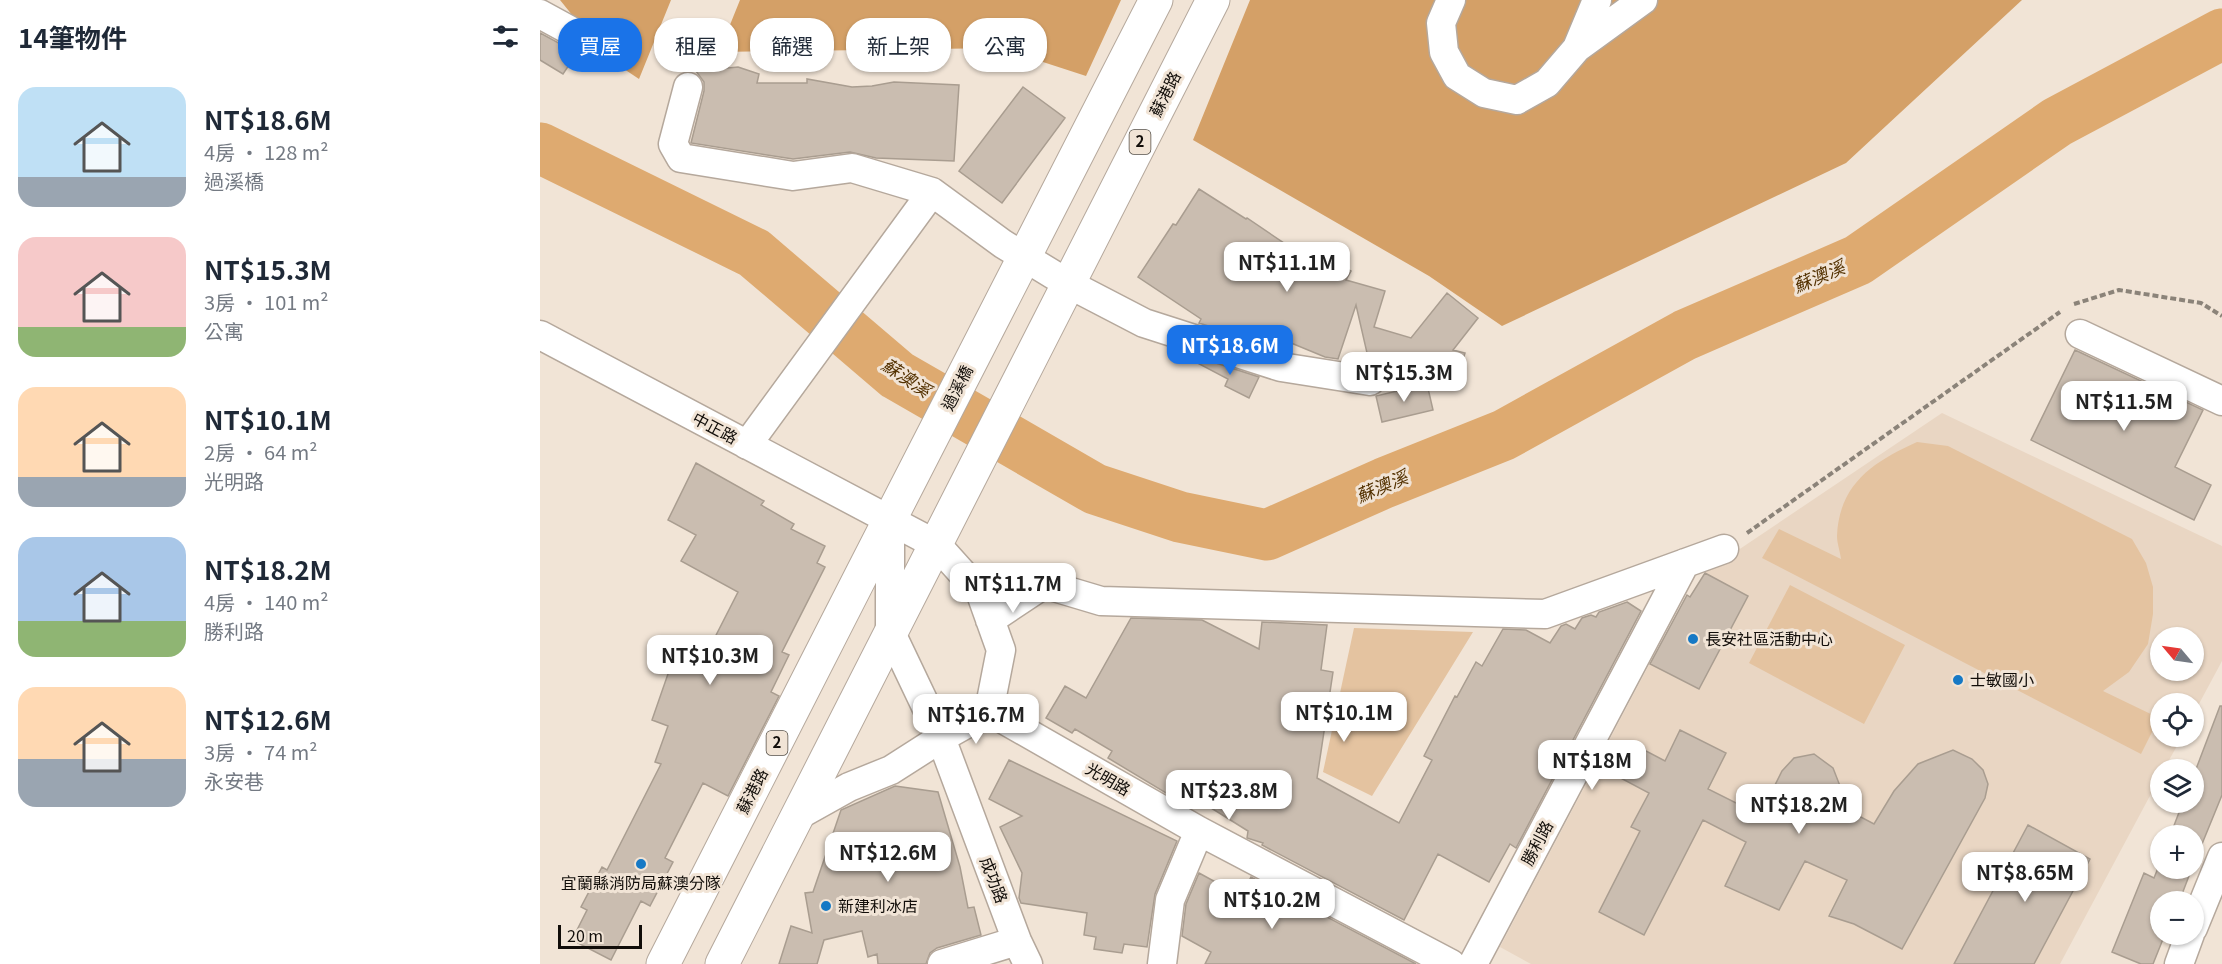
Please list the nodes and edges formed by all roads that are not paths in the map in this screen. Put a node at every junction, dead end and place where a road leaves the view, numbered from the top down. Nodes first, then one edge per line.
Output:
1 (1156, 0) edge
2 (1213, 0) edge
3 (1451, 0) edge
4 (1597, 0) edge
5 (1643, 0) edge
6 (540, 14) edge
7 (558, 24) edge
8 (1577, 48) junction
9 (688, 87) dead end
10 (932, 192) junction
11 (1023, 255) junction
12 (1067, 283) junction
13 (2080, 334) dead end
14 (540, 335) edge
15 (1370, 381) dead end
16 (2222, 401) edge
17 (747, 445) junction
18 (890, 521) junction
19 (937, 545) junction
20 (1724, 549) road end
21 (1685, 563) junction
22 (990, 620) junction
23 (890, 631) junction
24 (989, 711) junction
25 (940, 738) junction
26 (797, 816) junction
27 (1199, 831) junction
28 (2222, 857) edge
29 (2204, 901) edge
30 (2186, 945) edge
31 (1023, 952) edge
32 (663, 964) edge
33 (722, 964) edge
34 (942, 964) edge
35 (1162, 964) edge
36 (1451, 964) edge
37 (1473, 964) edge
38 (2180, 964) edge

1 - 11 main road, 2
2 - 12 main road, 蘇港路 / 2
3 - 8 street
4 - 8 street
5 - 8 street
6 - 7 street
9 - 10 street
10 - 11 street
10 - 17 street
11 - 12 street
11 - 18 main road, 過溪橋 / 2
12 - 15 street
12 - 19 main road, 2
13 - 16 street
14 - 17 street, 中正路
17 - 18 street, 中正路
18 - 19 street, 中正路
18 - 23 street
18 - 32 main road, 蘇港路 / 2
19 - 22 street
19 - 23 main road, 2
20 - 21 street
21 - 22 street
21 - 37 street, 勝利路
22 - 24 street
23 - 25 street, 成功路
23 - 26 main road, 2
24 - 25 street
24 - 27 street, 光明路
25 - 26 street
25 - 31 street, 成功路
26 - 33 main road, 2
27 - 35 street
27 - 36 street, 光明路
28 - 29 street
30 - 38 street
31 - 34 street

